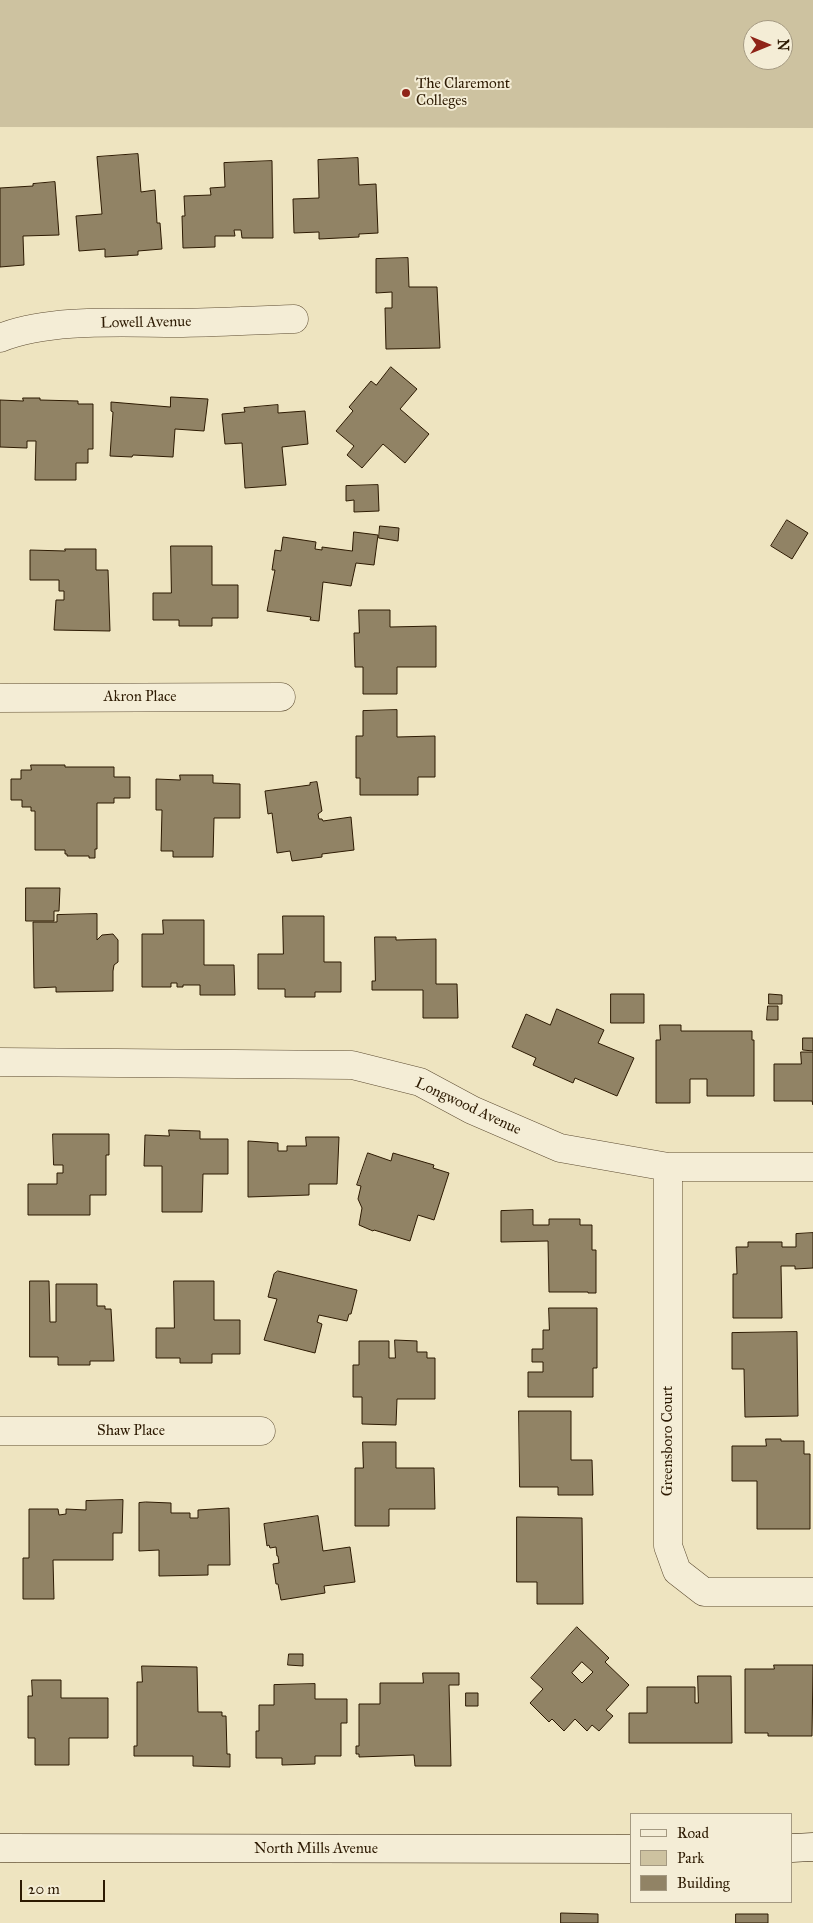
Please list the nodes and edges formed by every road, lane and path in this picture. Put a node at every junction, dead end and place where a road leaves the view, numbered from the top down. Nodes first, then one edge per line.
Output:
1 (294, 319) dead end
2 (0, 338) edge
3 (281, 696) dead end
4 (0, 698) edge
5 (0, 1062) edge
6 (668, 1167) junction
7 (813, 1168) edge
8 (0, 1431) edge
9 (262, 1431) dead end
10 (813, 1592) edge
11 (813, 1847) edge
12 (0, 1848) edge
13 (793, 1848) edge
14 (630, 1849) edge

1 - 2 street, Lowell Avenue
3 - 4 street, Akron Place
5 - 6 street, Longwood Avenue
6 - 7 street, Longwood Avenue
6 - 10 street, Greensboro Court
8 - 9 street, Shaw Place
11 - 13 street
12 - 14 street, North Mills Avenue

